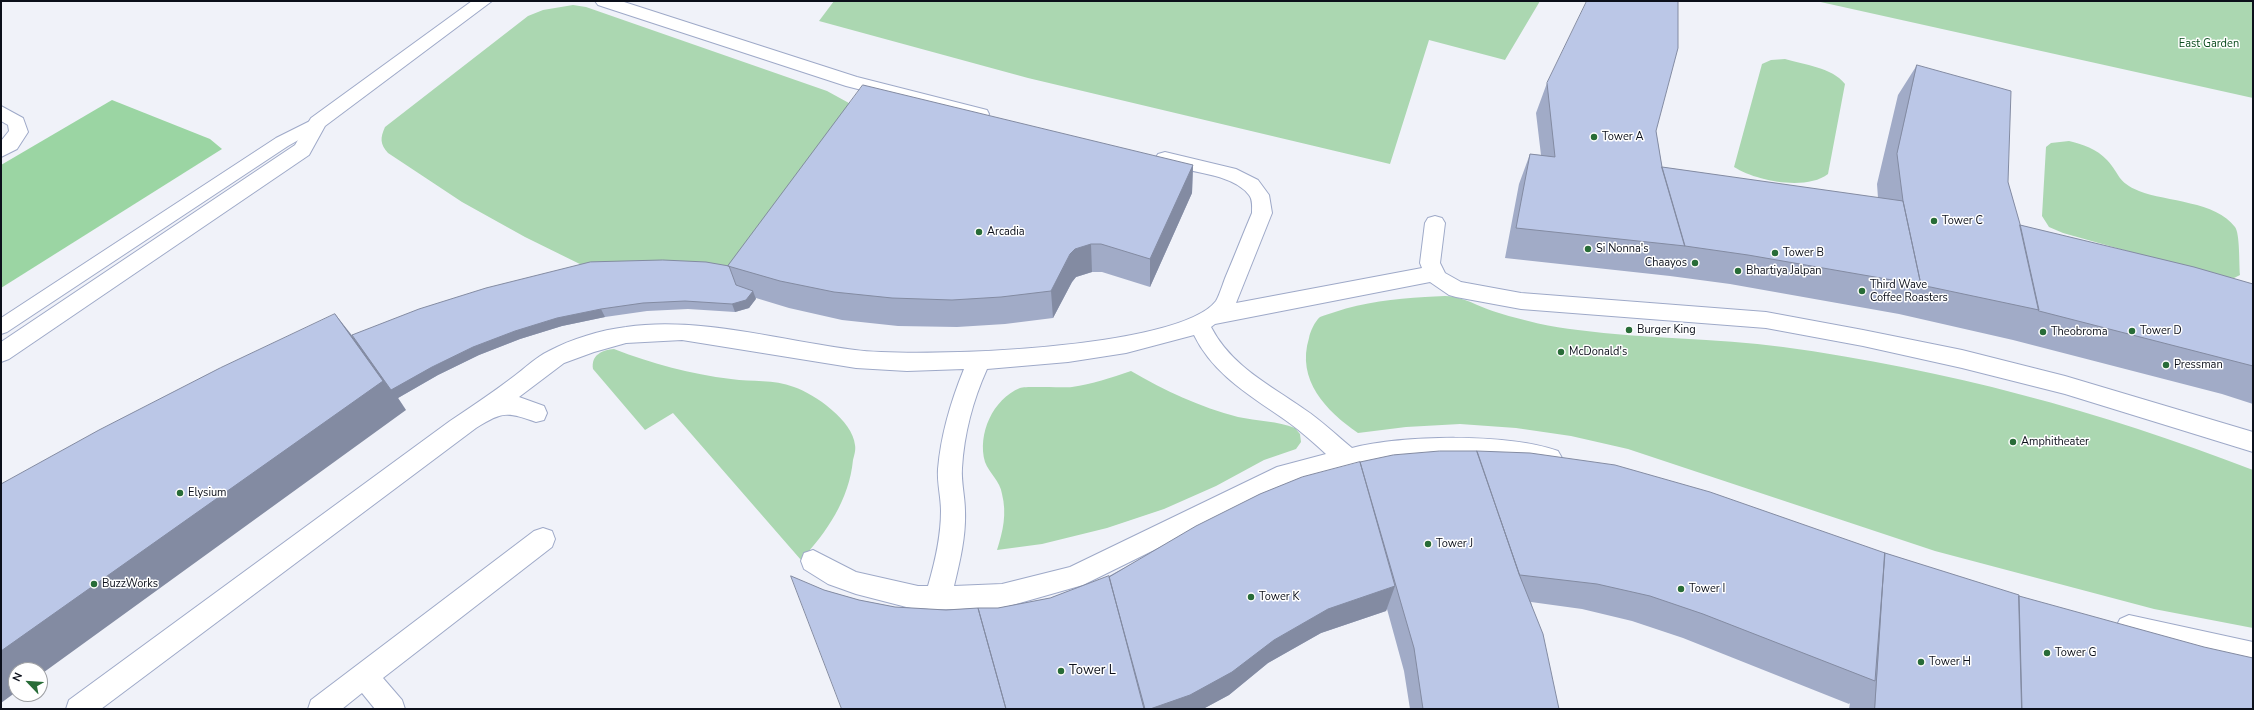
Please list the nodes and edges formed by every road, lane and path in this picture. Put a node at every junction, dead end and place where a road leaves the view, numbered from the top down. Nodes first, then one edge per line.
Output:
1 (483, 1) edge
2 (604, 1) edge
3 (1, 112) edge
4 (998, 118) edge
5 (318, 122) junction
6 (1, 150) edge
7 (1144, 154) edge
8 (1435, 223) dead end
9 (1434, 273) junction
10 (1206, 320) junction
11 (1, 327) edge
12 (1, 353) edge
13 (979, 361) junction
14 (487, 409) junction
15 (536, 413) dead end
16 (2253, 442) edge
17 (1348, 459) junction
18 (1573, 462) edge
19 (543, 539) dead end
20 (813, 561) dead end
21 (938, 597) junction
22 (2106, 622) edge
23 (2253, 654) edge
24 (365, 676) junction
25 (80, 709) edge
26 (321, 709) edge
27 (392, 709) edge

1 - 5 street
2 - 4 street
3 - 6 street
5 - 11 lane
5 - 12 street
7 - 10 street
8 - 9 street
9 - 10 street
9 - 16 street
10 - 13 street
10 - 17 street
13 - 14 street
13 - 21 street
14 - 15 street
14 - 25 street
17 - 18 street
17 - 21 street
19 - 24 street
20 - 21 street
22 - 23 street
24 - 26 street
24 - 27 street

